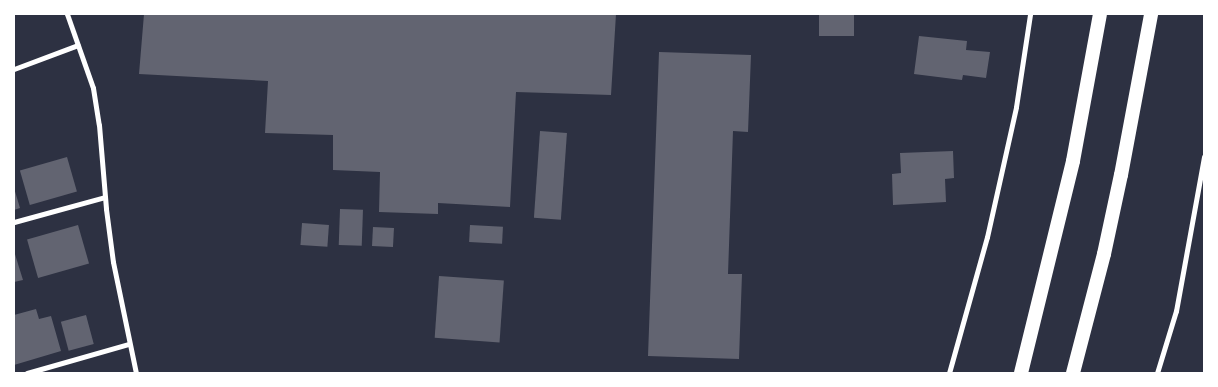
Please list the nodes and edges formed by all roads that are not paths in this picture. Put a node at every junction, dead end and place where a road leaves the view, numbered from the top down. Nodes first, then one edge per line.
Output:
1 (67, 14) edge
2 (1030, 14) edge
3 (1100, 14) edge
4 (1151, 14) edge
5 (78, 45) junction
6 (14, 69) edge
7 (1204, 158) edge
8 (105, 198) junction
9 (14, 222) edge
10 (129, 344) junction
11 (26, 373) edge
12 (136, 373) edge
13 (949, 373) edge
14 (1021, 373) edge
15 (1073, 373) edge
16 (1157, 373) edge

1 - 5 street
2 - 13 street
3 - 14 highway
4 - 15 highway
5 - 6 street
5 - 8 street
7 - 16 street
8 - 9 street
8 - 10 street
10 - 11 street
10 - 12 street

